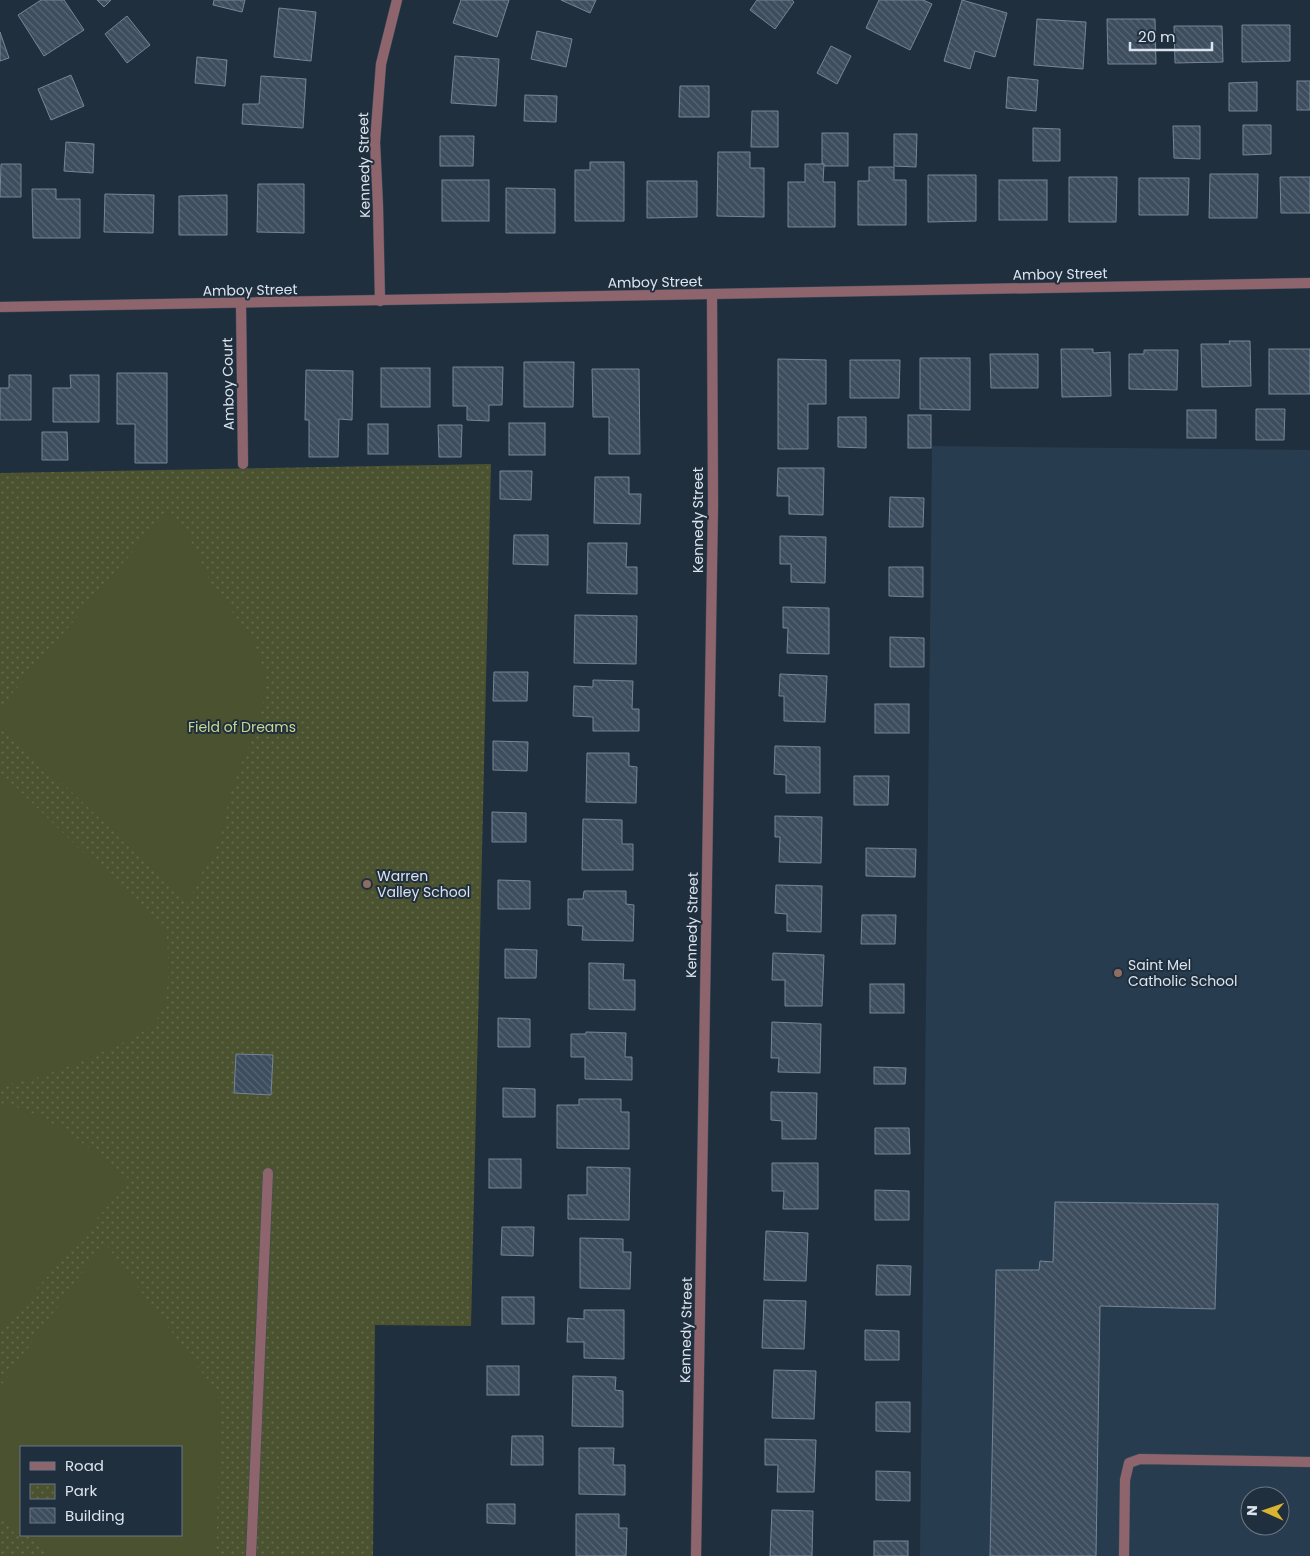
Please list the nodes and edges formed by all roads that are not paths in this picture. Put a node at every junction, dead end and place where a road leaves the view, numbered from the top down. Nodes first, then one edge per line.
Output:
1 (397, 0) edge
2 (1310, 283) edge
3 (712, 294) junction
4 (380, 301) junction
5 (241, 304) junction
6 (0, 307) edge
7 (243, 464) dead end
8 (268, 1173) dead end
9 (1310, 1462) edge
10 (251, 1556) edge
11 (696, 1556) edge
12 (1124, 1556) edge

1 - 4 street, Kennedy Street
2 - 3 street, Amboy Street
3 - 4 street, Amboy Street
3 - 11 street, Kennedy Street
4 - 5 street, Amboy Street
5 - 6 street, Amboy Street
5 - 7 street, Amboy Court
8 - 10 street
9 - 12 street

